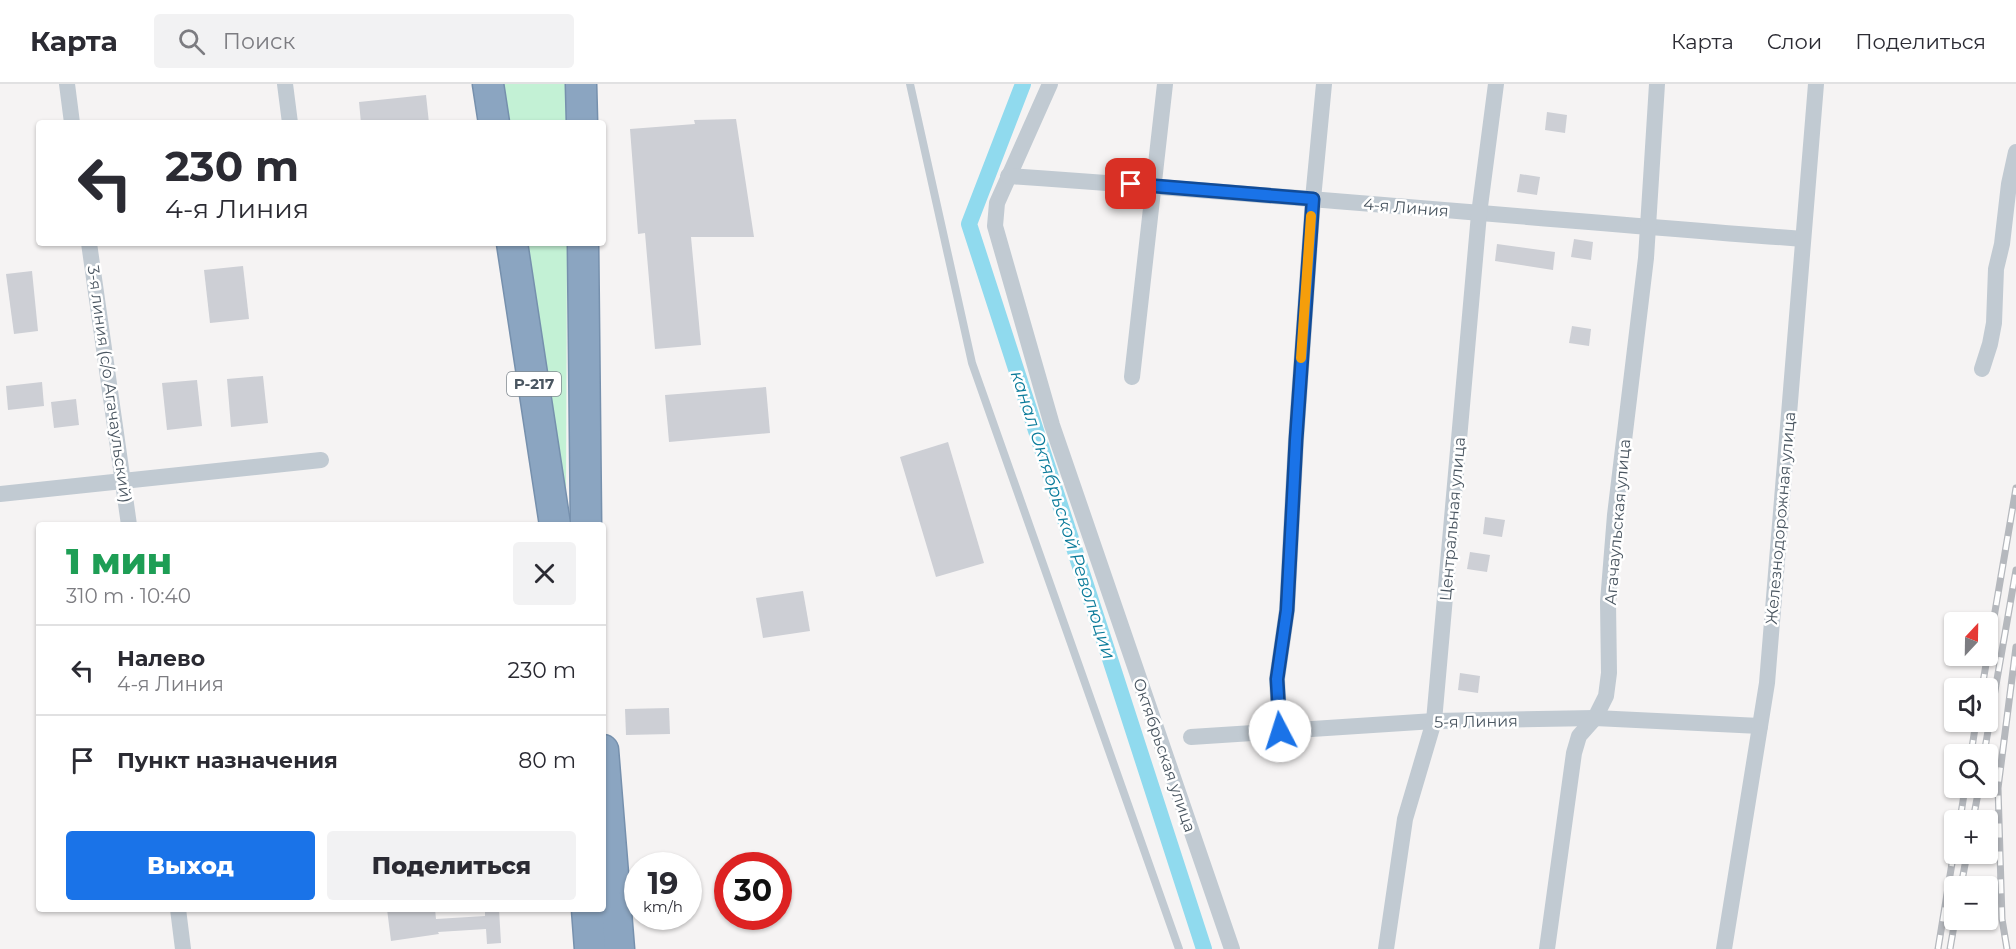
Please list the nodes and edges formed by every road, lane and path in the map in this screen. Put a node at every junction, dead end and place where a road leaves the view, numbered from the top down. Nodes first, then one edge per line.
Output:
1 (67, 84) edge
2 (285, 84) edge
3 (488, 84) edge
4 (581, 84) edge
5 (910, 84) edge
6 (1050, 84) edge
7 (1165, 84) edge
8 (1324, 84) edge
9 (1496, 84) edge
10 (1657, 84) edge
11 (1816, 84) edge
12 (72, 120) edge
13 (290, 120) edge
14 (494, 120) edge
15 (582, 120) edge
16 (2016, 152) edge
17 (1008, 176) junction
18 (1152, 186) junction
19 (1313, 199) junction
20 (1479, 214) junction
21 (1648, 227) junction
22 (1803, 239) junction
23 (90, 246) edge
24 (512, 246) edge
25 (583, 246) edge
26 (1982, 369) dead end
27 (1132, 376) dead end
28 (321, 460) dead end
29 (124, 480) junction
30 (0, 494) edge
31 (129, 522) edge
32 (555, 522) edge
33 (586, 522) edge
34 (1595, 718) junction
35 (1434, 721) junction
36 (1760, 726) junction
37 (1280, 731) junction
38 (1191, 737) dead end
39 (606, 787) edge
40 (178, 912) edge
41 (587, 912) edge
42 (183, 949) edge
43 (590, 949) edge
44 (619, 949) edge
45 (1179, 949) edge
46 (1232, 949) edge
47 (1386, 949) edge
48 (1547, 949) edge
49 (1724, 949) edge

1 - 12 street
2 - 13 street
3 - 14 highway
4 - 15 highway
5 - 45 lane
6 - 17 street, Октябрьская улица
7 - 18 street
8 - 19 street
9 - 20 street, Центральная улица
10 - 21 street, Агачаульская улица
11 - 22 street, Железнодорожная улица
16 - 26 street
17 - 18 street, 4-я Линия
17 - 46 street, Октябрьская улица
18 - 19 street, 4-я Линия
18 - 27 street
19 - 20 street, 4-я Линия
19 - 37 street
20 - 21 street, 4-я Линия
20 - 35 street, Центральная улица
21 - 22 street, 4-я Линия
21 - 34 street, Агачаульская улица
22 - 36 street, Железнодорожная улица
23 - 29 street, 3-я линия (с/о Агачаульский)
24 - 32 highway, Р-217
25 - 33 highway
28 - 29 street
29 - 30 street
29 - 31 street, 3-я линия (с/о Агачаульский)
34 - 35 street, 5-я Линия
34 - 36 street, 5-я Линия
34 - 48 street, Агачаульская улица
35 - 37 street, 5-я Линия
35 - 47 street, Центральная улица
36 - 49 street, Железнодорожная улица
37 - 38 street, 5-я Линия
39 - 44 highway
40 - 42 street
41 - 43 highway

